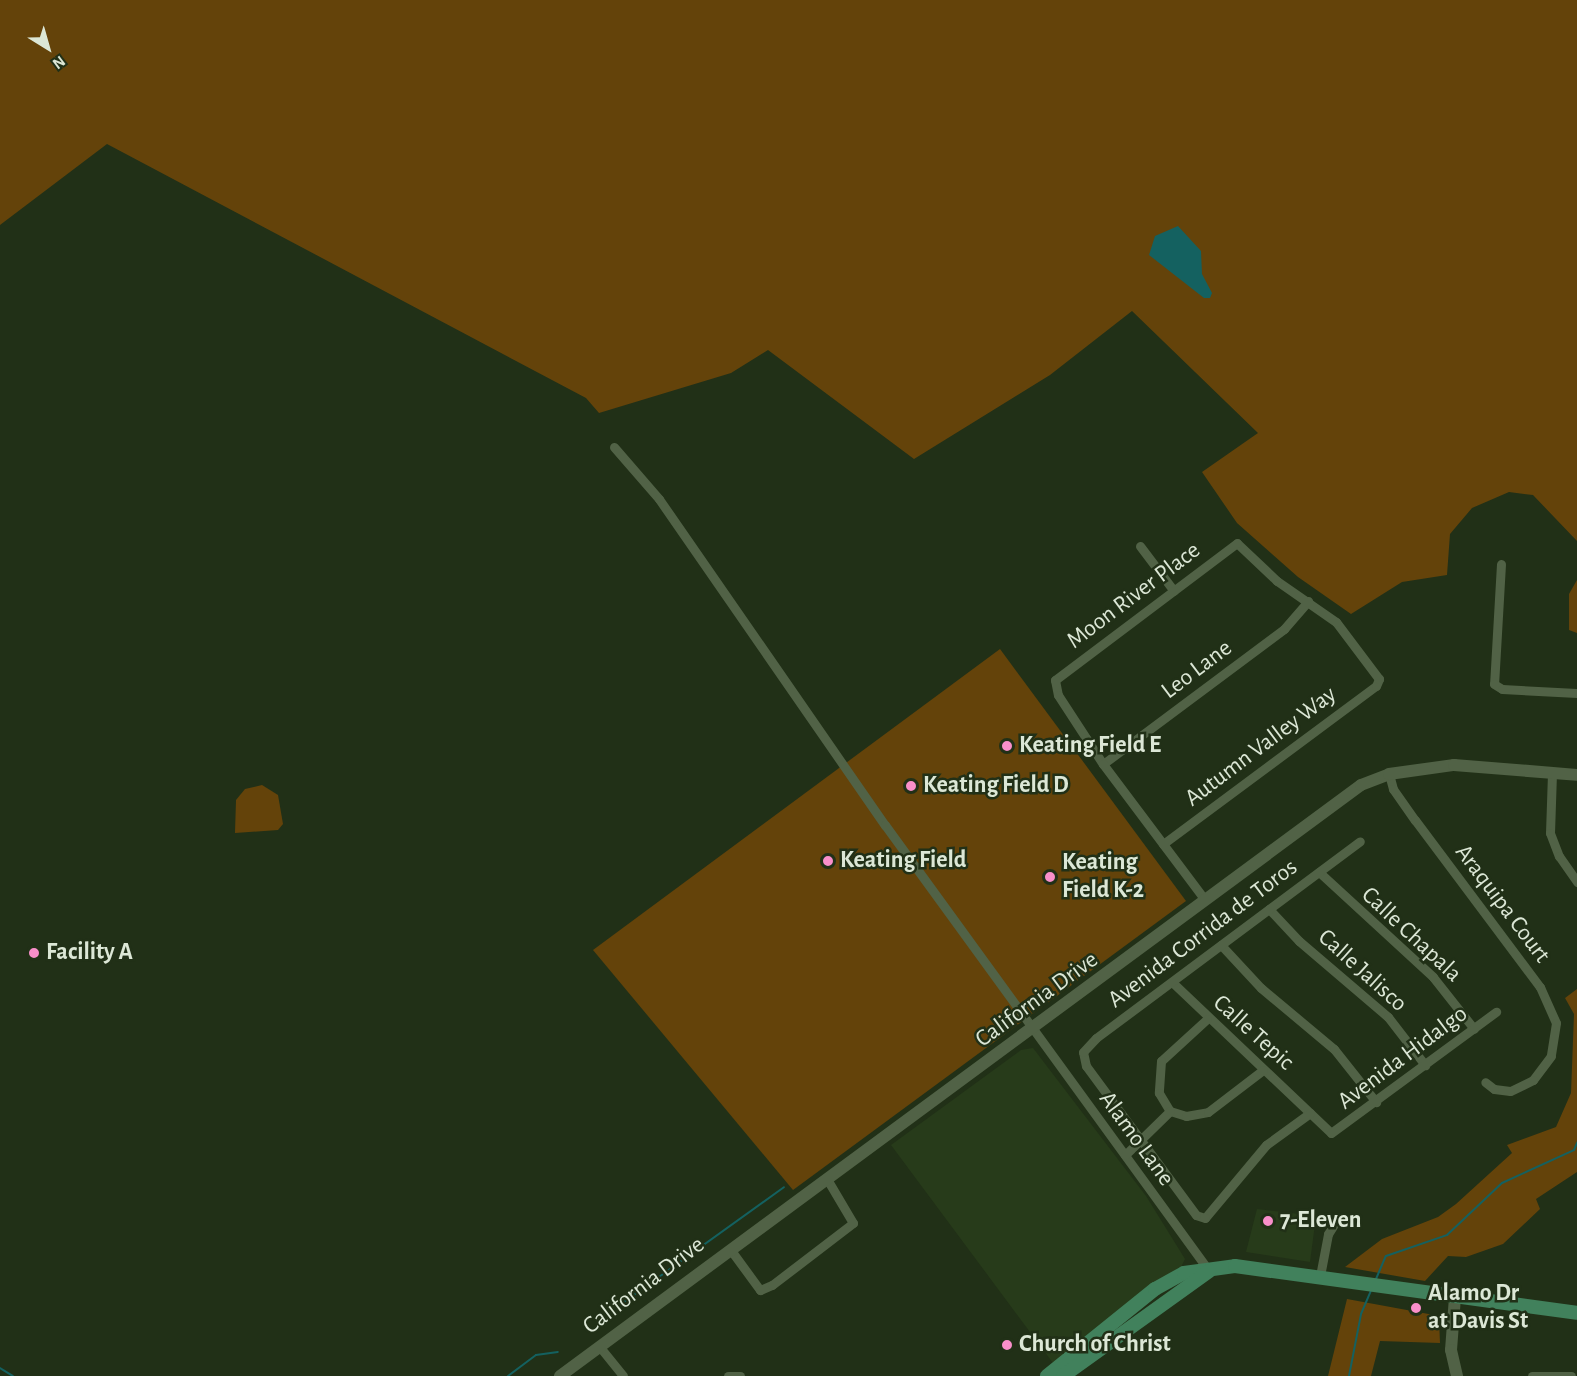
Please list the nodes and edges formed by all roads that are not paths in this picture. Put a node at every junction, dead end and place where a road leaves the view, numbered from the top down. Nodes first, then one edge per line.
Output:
1 (614, 447) dead end
2 (1140, 546) dead end
3 (1502, 564) dead end
4 (1174, 591) junction
5 (1308, 601) junction
6 (1577, 693) edge
7 (1103, 764) junction
8 (1552, 773) junction
9 (1389, 774) junction
10 (1577, 775) edge
11 (1360, 841) dead end
12 (1163, 844) junction
13 (1319, 872) junction
14 (1577, 882) edge
15 (1205, 900) junction
16 (1269, 909) junction
17 (1221, 945) junction
18 (1172, 982) junction
19 (1496, 1012) dead end
20 (1206, 1019) junction
21 (1033, 1029) junction
22 (1474, 1029) junction
23 (1425, 1065) junction
24 (1263, 1070) junction
25 (1485, 1082) dead end
26 (1376, 1101) junction
27 (1170, 1111) junction
28 (1310, 1113) junction
29 (1141, 1140) junction
30 (1125, 1155) junction
31 (827, 1179) junction
32 (1336, 1221) dead end
33 (730, 1249) junction
34 (1209, 1271) junction
35 (1320, 1276) junction
36 (1455, 1297) junction
37 (1129, 1309) junction
38 (1577, 1313) edge
39 (599, 1346) junction
40 (560, 1376) edge
41 (623, 1376) edge
42 (728, 1376) edge
43 (740, 1376) edge
44 (1047, 1376) edge
45 (1062, 1376) edge
46 (1457, 1376) edge
47 (1532, 1376) edge
48 (1571, 1376) edge

1 - 21 street, Alamo Lane
2 - 4 street
3 - 6 street
4 - 5 street, Moon River Place
4 - 7 street, Moon River Place
5 - 7 street, Leo Lane
5 - 12 street, Autumn Valley Way
7 - 12 street
8 - 9 street, California Drive
8 - 10 street, California Drive
8 - 14 street
9 - 15 street, California Drive
9 - 25 street, Araquipa Court
11 - 13 street, Avenida Corrida de Toros
12 - 15 street
13 - 16 street, Avenida Corrida de Toros
13 - 22 street, Calle Chapala
15 - 21 street, California Drive
16 - 17 street, Avenida Corrida de Toros
16 - 23 street, Calle Jalisco
17 - 18 street, Avenida Corrida de Toros
17 - 26 street
18 - 20 street, Calle Tepic
18 - 29 street, Avenida Corrida de Toros
19 - 22 street, Avenida Hidalgo
20 - 24 street, Calle Tepic
20 - 27 street
21 - 30 street, Alamo Lane
21 - 31 street, California Drive
22 - 23 street, Avenida Hidalgo
23 - 26 street, Avenida Hidalgo
24 - 27 street
24 - 28 street, Calle Tepic
26 - 28 street, Avenida Hidalgo
27 - 29 street
28 - 29 street, Avenida Hidalgo
29 - 30 street
30 - 34 street, Alamo Lane
31 - 33 street, California Drive
31 - 33 street
32 - 35 street
33 - 39 street, California Drive
34 - 35 main road
34 - 37 main road
34 - 45 main road
35 - 36 main road
36 - 38 main road
36 - 46 street
37 - 44 main road
37 - 45 main road
39 - 40 street, California Drive
39 - 41 street
42 - 43 street
47 - 48 street

